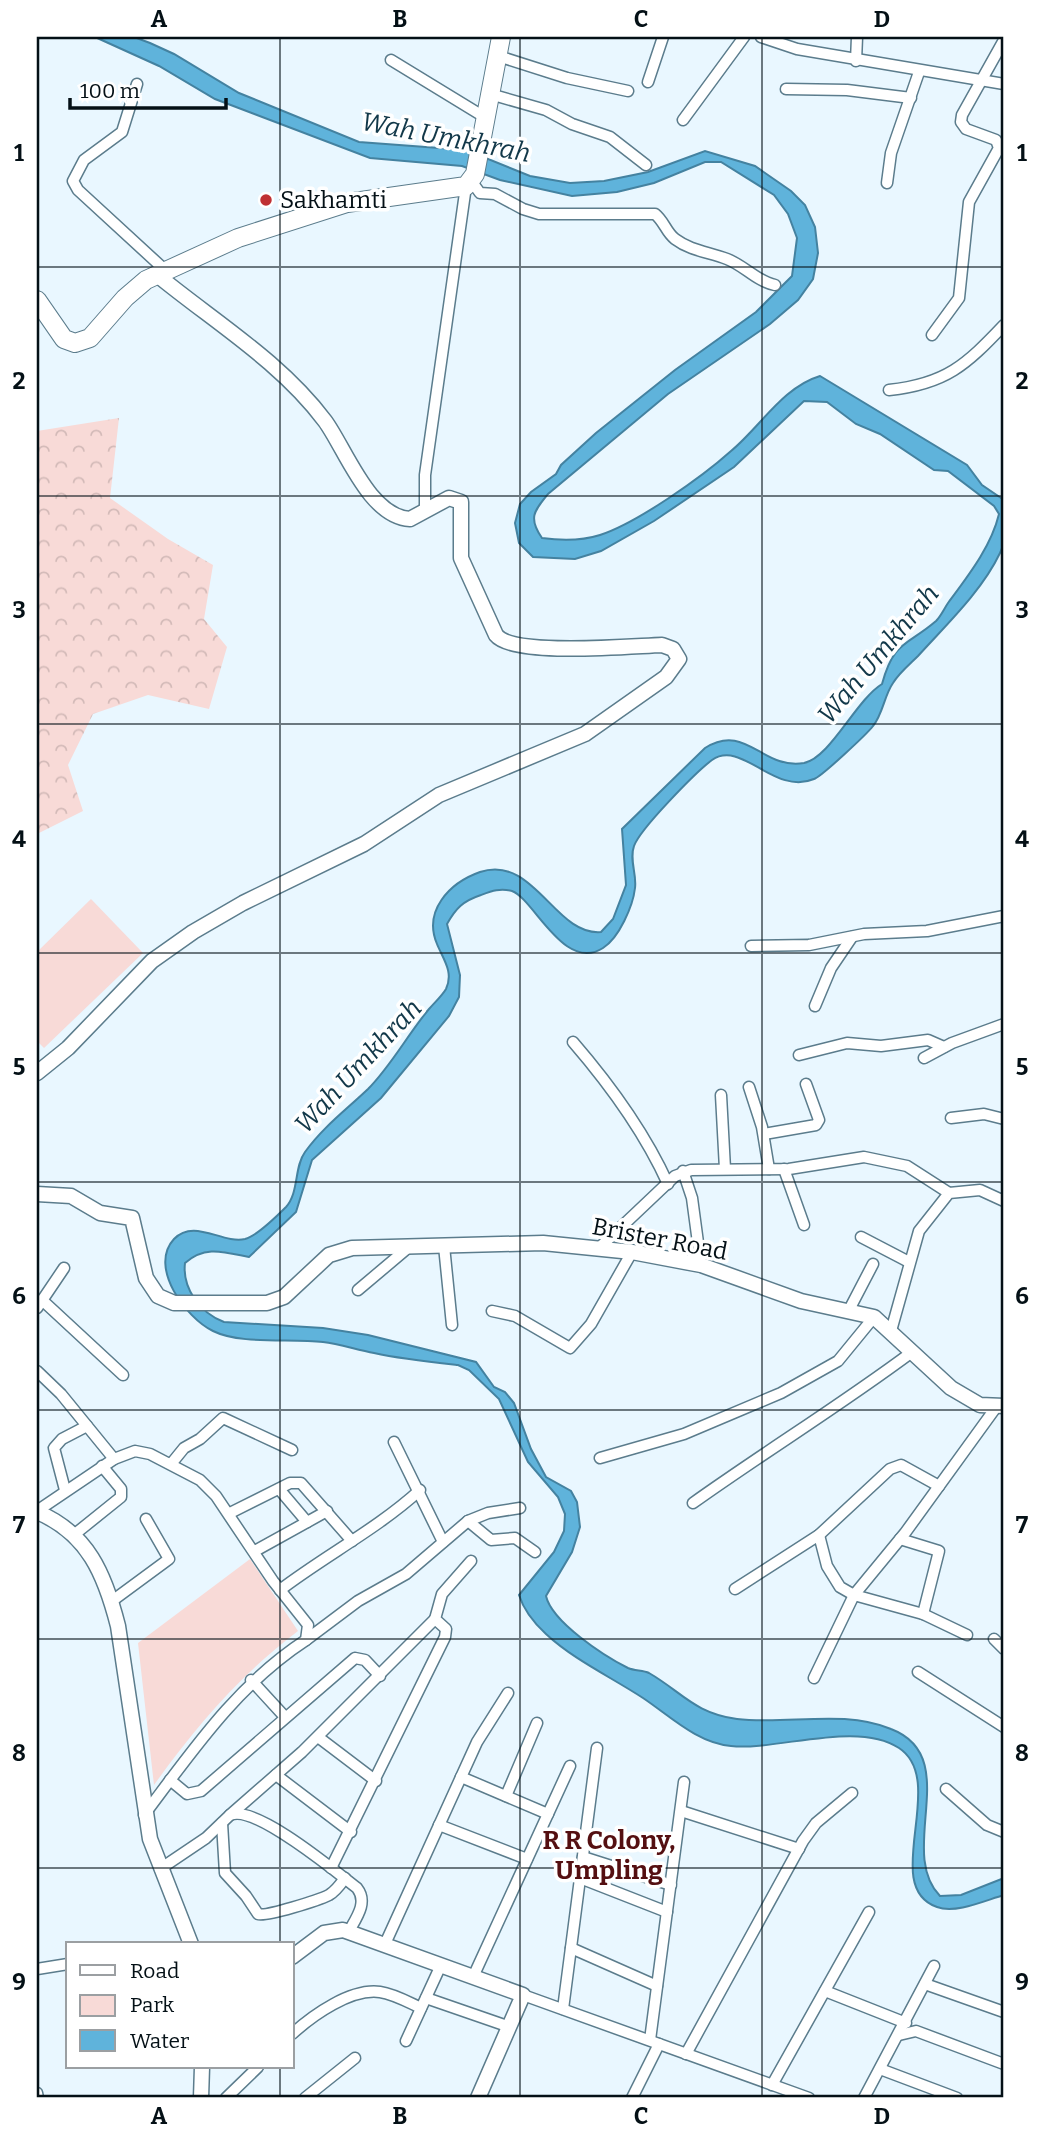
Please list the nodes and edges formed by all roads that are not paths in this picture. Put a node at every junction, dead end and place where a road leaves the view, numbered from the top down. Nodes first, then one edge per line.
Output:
1 (501, 37) edge
2 (663, 37) edge
3 (744, 37) edge
4 (761, 37) edge
5 (857, 37) edge
6 (1003, 46) edge
7 (498, 56) junction
8 (391, 60) dead end
9 (856, 61) junction
10 (919, 72) junction
11 (648, 82) dead end
12 (979, 82) junction
13 (137, 84) dead end
14 (1004, 85) edge
15 (786, 89) dead end
16 (628, 91) dead end
17 (491, 94) junction
18 (911, 98) junction
19 (486, 118) junction
20 (683, 120) dead end
21 (646, 165) dead end
22 (471, 180) junction
23 (887, 183) dead end
24 (161, 272) junction
25 (775, 285) dead end
26 (37, 300) edge
27 (1004, 325) edge
28 (932, 335) dead end
29 (889, 390) dead end
30 (425, 511) junction
31 (1004, 916) edge
32 (852, 937) junction
33 (751, 946) dead end
34 (815, 1006) dead end
35 (1004, 1024) edge
36 (573, 1042) dead end
37 (944, 1047) junction
38 (799, 1055) dead end
39 (924, 1058) dead end
40 (37, 1073) edge
41 (806, 1084) dead end
42 (749, 1087) dead end
43 (721, 1095) dead end
44 (951, 1118) dead end
45 (1004, 1119) edge
46 (764, 1134) junction
47 (725, 1169) junction
48 (769, 1169) junction
49 (784, 1169) junction
50 (683, 1171) junction
51 (667, 1184) junction
52 (949, 1193) junction
53 (37, 1194) edge
54 (1004, 1201) edge
55 (804, 1225) dead end
56 (861, 1237) dead end
57 (444, 1246) junction
58 (409, 1247) junction
59 (599, 1248) junction
60 (632, 1252) junction
61 (909, 1262) junction
62 (873, 1264) dead end
63 (701, 1265) junction
64 (64, 1268) dead end
65 (358, 1290) dead end
66 (40, 1299) edge
67 (849, 1310) junction
68 (492, 1311) dead end
69 (874, 1317) junction
70 (452, 1325) dead end
71 (891, 1331) junction
72 (912, 1352) junction
73 (37, 1371) edge
74 (123, 1375) dead end
75 (1000, 1406) edge
76 (87, 1426) junction
77 (394, 1442) dead end
78 (292, 1450) dead end
79 (600, 1458) dead end
80 (114, 1459) junction
81 (171, 1464) junction
82 (102, 1466) junction
83 (939, 1486) junction
84 (279, 1489) junction
85 (65, 1490) junction
86 (420, 1490) junction
87 (693, 1503) dead end
88 (520, 1508) dead end
89 (37, 1511) edge
90 (327, 1511) junction
91 (230, 1514) junction
92 (146, 1518) dead end
93 (468, 1521) junction
94 (307, 1522) junction
95 (75, 1534) junction
96 (819, 1535) junction
97 (900, 1539) junction
98 (352, 1541) junction
99 (443, 1542) junction
100 (255, 1551) junction
101 (535, 1552) dead end
102 (471, 1561) dead end
103 (735, 1589) dead end
104 (280, 1590) junction
105 (854, 1595) junction
106 (112, 1601) junction
107 (923, 1614) junction
108 (435, 1619) junction
109 (967, 1635) dead end
110 (994, 1639) dead end
111 (306, 1640) junction
112 (1004, 1649) edge
113 (918, 1672) dead end
114 (380, 1675) junction
115 (814, 1678) dead end
116 (251, 1680) junction
117 (508, 1693) dead end
118 (285, 1717) junction
119 (537, 1723) dead end
120 (1004, 1727) edge
121 (318, 1737) junction
122 (597, 1748) dead end
123 (570, 1766) dead end
124 (276, 1775) junction
125 (461, 1777) junction
126 (170, 1780) junction
127 (376, 1781) junction
128 (684, 1782) dead end
129 (946, 1789) dead end
130 (852, 1793) dead end
131 (506, 1796) junction
132 (681, 1811) junction
133 (548, 1814) junction
134 (144, 1815) junction
135 (226, 1819) junction
136 (439, 1825) junction
137 (351, 1832) junction
138 (1004, 1832) edge
139 (799, 1849) junction
140 (583, 1857) junction
141 (527, 1859) junction
142 (331, 1868) junction
143 (160, 1869) junction
144 (345, 1878) junction
145 (580, 1878) junction
146 (671, 1885) junction
147 (667, 1912) junction
148 (869, 1912) dead end
149 (349, 1931) junction
150 (190, 1942) edge
151 (385, 1944) junction
152 (571, 1948) junction
153 (294, 1956) edge
154 (66, 1964) edge
155 (441, 1965) junction
156 (934, 1966) dead end
157 (37, 1969) edge
158 (472, 1976) junction
159 (925, 1983) junction
160 (657, 1986) junction
161 (825, 1991) junction
162 (523, 1995) junction
163 (423, 2003) junction
164 (563, 2009) junction
165 (1004, 2012) edge
166 (906, 2023) junction
167 (510, 2027) junction
168 (294, 2033) edge
169 (899, 2035) junction
170 (405, 2041) dead end
171 (654, 2042) junction
172 (686, 2054) junction
173 (355, 2058) dead end
174 (1004, 2064) edge
175 (257, 2068) edge
176 (880, 2069) junction
177 (202, 2073) edge
178 (772, 2085) junction
179 (37, 2093) edge
180 (38, 2098) edge
181 (201, 2098) edge
182 (212, 2098) edge
183 (226, 2098) edge
184 (305, 2098) edge
185 (478, 2098) edge
186 (632, 2098) edge
187 (809, 2098) edge
188 (864, 2098) edge
189 (957, 2098) edge

1 - 7 main road
2 - 11 street
3 - 20 street
4 - 9 street
5 - 9 street
6 - 12 street
7 - 16 street
7 - 17 main road
8 - 19 street
9 - 10 street
10 - 12 street
10 - 18 street
12 - 14 street
12 - 28 street
13 - 24 street
15 - 18 street
17 - 19 main road
17 - 21 street
18 - 23 street
19 - 22 main road
22 - 24 main road
22 - 25 street
22 - 30 street
24 - 26 main road
24 - 30 street
27 - 29 street
30 - 40 street
31 - 32 street
32 - 33 street
32 - 34 street
35 - 37 street
36 - 51 street
37 - 38 street
37 - 39 street
41 - 46 street
42 - 46 street
43 - 47 street
44 - 45 street
46 - 48 street
47 - 48 street
47 - 50 street
48 - 49 street
49 - 52 street
49 - 55 street
50 - 51 street
50 - 63 street
51 - 59 street
52 - 54 street
52 - 61 street
53 - 58 street, Brister Road
56 - 61 street
57 - 58 street, Brister Road
57 - 59 street, Brister Road
57 - 70 street
58 - 65 street
59 - 60 street, Brister Road
60 - 63 street, Brister Road
60 - 68 street
61 - 71 street
62 - 67 street
63 - 67 street, Brister Road
64 - 66 street
66 - 74 street
67 - 69 street, Brister Road
69 - 71 street, Brister Road
69 - 79 street
71 - 72 street, Brister Road
72 - 75 street, Brister Road
72 - 87 street
73 - 76 street
75 - 83 street
76 - 80 street
76 - 85 street
77 - 86 street
78 - 81 street
80 - 81 street
80 - 82 street
81 - 91 street
82 - 85 street
82 - 95 street
83 - 96 street
83 - 97 street
84 - 90 street
84 - 91 street
84 - 94 street
85 - 89 street
86 - 98 street
86 - 99 street
88 - 93 street
89 - 95 street
90 - 94 street
90 - 98 street
91 - 100 street
92 - 106 street
93 - 99 street
93 - 101 street
94 - 100 street
95 - 106 street
96 - 103 street
96 - 105 street
97 - 105 street
97 - 107 street
98 - 104 street
99 - 111 street
100 - 104 street
102 - 108 street
104 - 111 street
105 - 107 street
105 - 115 street
106 - 134 street
107 - 109 street
108 - 114 street
108 - 127 street
110 - 112 street
111 - 116 street
113 - 120 street
114 - 118 street
114 - 121 street
116 - 118 street
116 - 126 street
117 - 125 street
118 - 126 street
119 - 131 street
121 - 124 street
121 - 127 street
122 - 140 street
123 - 133 street
124 - 135 street
124 - 137 street
125 - 131 street
125 - 136 street
126 - 134 street
127 - 137 street
128 - 132 street
129 - 138 street
130 - 139 street
131 - 133 street
132 - 139 street
132 - 146 street
133 - 141 street
134 - 143 street
135 - 142 street
135 - 143 street
135 - 144 street
136 - 141 street
136 - 151 street
137 - 142 street
139 - 172 street
140 - 145 street
140 - 146 street
141 - 158 street
142 - 144 street
143 - 150 street
144 - 149 street
145 - 147 street
145 - 152 street
146 - 147 street
147 - 160 street
148 - 161 street
149 - 151 street
149 - 153 street
151 - 155 street
152 - 160 street
152 - 164 street
154 - 157 street
155 - 158 street
155 - 163 street
156 - 159 street
158 - 162 street
159 - 165 street
159 - 166 street
160 - 171 street
161 - 166 street
161 - 178 street
162 - 164 street
162 - 167 street
163 - 167 street
163 - 168 street
163 - 170 street
164 - 171 street
166 - 169 street
167 - 185 street
169 - 174 street
169 - 176 street
171 - 172 street
171 - 186 street
172 - 178 street
173 - 184 street
175 - 183 street
176 - 188 street
176 - 189 street
177 - 181 street
177 - 182 street
178 - 187 street
179 - 180 street

